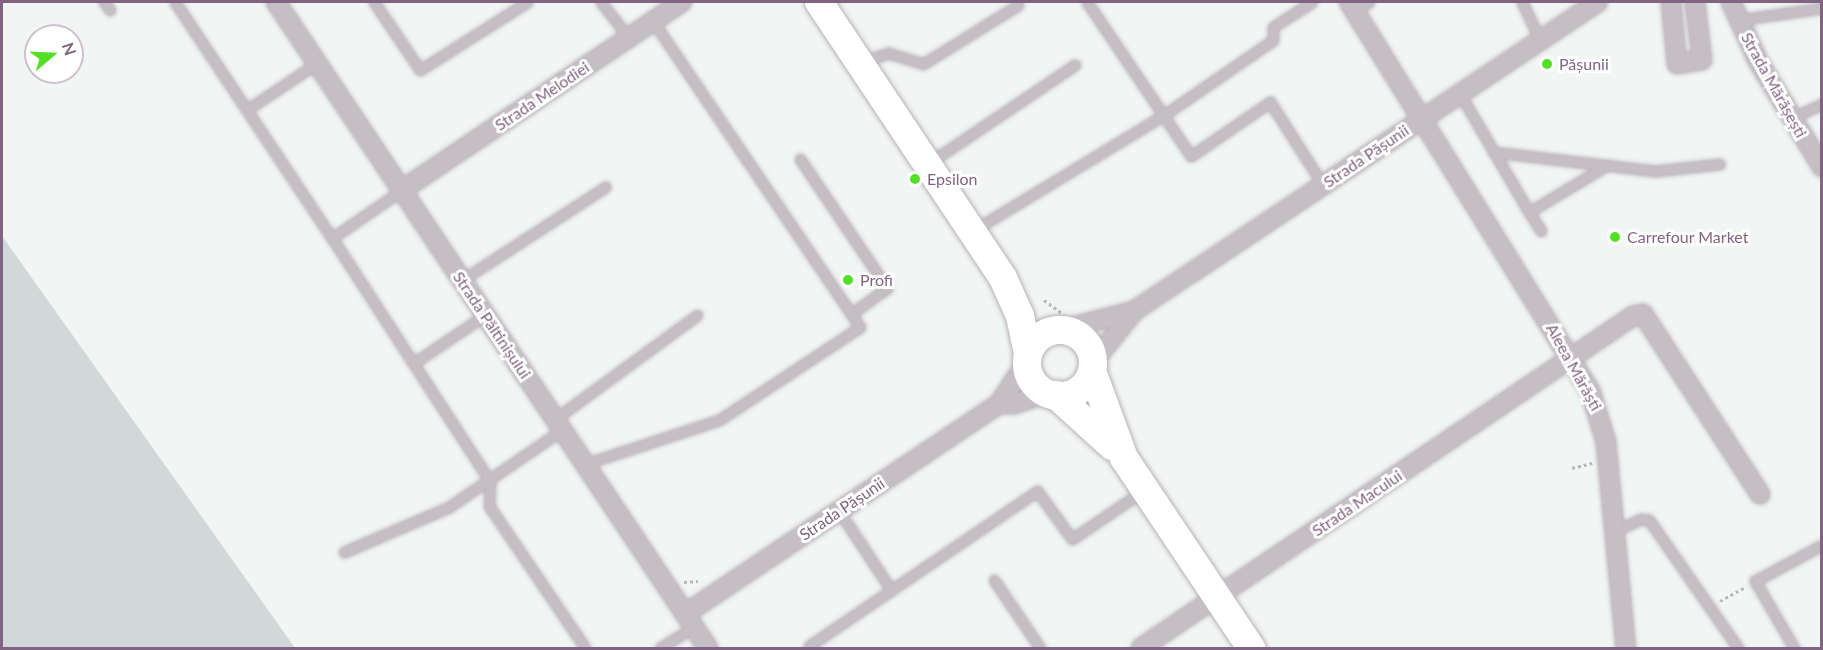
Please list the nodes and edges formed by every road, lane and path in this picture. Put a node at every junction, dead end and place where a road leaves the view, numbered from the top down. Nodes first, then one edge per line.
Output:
1 (104, 2) edge
2 (175, 2) edge
3 (276, 2) edge
4 (374, 2) edge
5 (527, 2) edge
6 (601, 2) edge
7 (682, 2) edge
8 (819, 2) edge
9 (1087, 2) edge
10 (1312, 2) edge
11 (1522, 2) edge
12 (1598, 2) edge
13 (1671, 2) edge
14 (1695, 2) edge
15 (1731, 2) edge
16 (1358, 4) edge
17 (1018, 5) dead end
18 (1821, 8) edge
19 (110, 10) dead end
20 (1738, 20) junction
21 (653, 21) junction
22 (628, 37) junction
23 (1540, 40) junction
24 (318, 63) junction
25 (860, 63) junction
26 (1075, 65) dead end
27 (1460, 94) junction
28 (1821, 104) edge
29 (248, 109) junction
30 (1164, 115) junction
31 (1423, 118) junction
32 (1791, 118) junction
33 (1493, 152) junction
34 (1818, 156) edge
35 (800, 159) dead end
36 (1720, 164) dead end
37 (927, 165) junction
38 (1604, 167) junction
39 (1323, 185) junction
40 (605, 187) dead end
41 (402, 190) junction
42 (1529, 212) junction
43 (972, 231) junction
44 (1541, 231) dead end
45 (332, 238) junction
46 (1003, 278) junction
47 (462, 280) junction
48 (1134, 311) junction
49 (851, 314) junction
50 (485, 315) junction
51 (698, 315) dead end
52 (1059, 330) junction
53 (1571, 357) junction
54 (1027, 358) junction
55 (414, 363) junction
56 (1092, 366) junction
57 (1051, 394) junction
58 (999, 404) junction
59 (559, 424) junction
60 (1124, 458) junction
61 (1608, 459) junction
62 (585, 464) junction
63 (1572, 468) dead end
64 (490, 481) junction
65 (1145, 490) junction
66 (1760, 494) dead end
67 (839, 511) junction
68 (1615, 531) junction
69 (1821, 545) edge
70 (344, 552) dead end
71 (994, 580) dead end
72 (698, 581) dead end
73 (1755, 581) junction
74 (684, 582) dead end
75 (891, 590) junction
76 (1218, 599) junction
77 (1709, 607) junction
78 (689, 620) junction
79 (585, 648) edge
80 (660, 648) edge
81 (708, 648) edge
82 (811, 648) edge
83 (1040, 648) edge
84 (1142, 648) edge
85 (1251, 648) edge
86 (1626, 648) edge
87 (1738, 648) edge
88 (1794, 648) edge

1 - 19 lane
2 - 29 lane
3 - 24 street, Strada Păltinișului
4 - 5 lane
6 - 22 lane
7 - 21 street, Strada Melodiei
8 - 25 main road
9 - 30 lane
10 - 30 lane
11 - 23 lane
12 - 23 street, Strada Pășunii
13 - 14 street
15 - 20 street, Strada Mărășești
16 - 31 street, Aleea Mărăști
17 - 25 lane
18 - 20 lane
20 - 32 street, Strada Mărășești
21 - 22 street, Strada Melodiei
21 - 49 lane
22 - 41 street, Strada Melodiei
23 - 27 street, Strada Pășunii
24 - 29 lane
24 - 41 street, Strada Păltinișului
25 - 37 main road
26 - 37 lane
27 - 31 street, Strada Pășunii
27 - 33 lane
28 - 32 lane
29 - 45 lane
30 - 39 lane
30 - 43 lane
31 - 39 street, Strada Pășunii
31 - 53 street, Aleea Mărăști
32 - 34 street, Strada Mărășești
33 - 38 lane
33 - 42 lane
35 - 49 lane
36 - 38 lane
37 - 43 main road
38 - 42 lane
39 - 48 street, Strada Pășunii
40 - 47 lane
41 - 45 lane
41 - 47 street, Strada Păltinișului
42 - 44 lane
43 - 46 main road
45 - 55 lane
46 - 52 main road
46 - 54 main road
47 - 50 street, Strada Păltinișului
48 - 52 street, Strada Pășunii
48 - 56 street, Strada Pășunii
49 - 62 lane
50 - 55 lane
50 - 59 street, Strada Păltinișului
51 - 59 lane
52 - 54 main road
52 - 56 main road
53 - 61 street, Aleea Mărăști
53 - 66 street, Strada Macului
53 - 76 street, Strada Macului
54 - 57 main road
54 - 58 street, Strada Pășunii
55 - 64 lane
56 - 57 main road
56 - 60 main road
57 - 58 street, Strada Pășunii
57 - 60 main road
58 - 67 street, Strada Pășunii
59 - 62 street, Strada Păltinișului
59 - 64 lane
60 - 65 main road
61 - 63 path
61 - 68 street, Aleea Mărăști
62 - 78 street, Strada Păltinișului
64 - 70 lane
64 - 79 lane
65 - 75 lane
65 - 76 main road
67 - 75 lane
67 - 78 street, Strada Pășunii
68 - 77 lane
68 - 86 street, Aleea Mărăști
69 - 73 lane
71 - 83 lane
72 - 74 path
73 - 77 path
73 - 88 lane
75 - 82 lane
76 - 84 street, Strada Macului
76 - 85 main road
77 - 87 lane
78 - 80 lane
78 - 81 street, Strada Păltinișului

